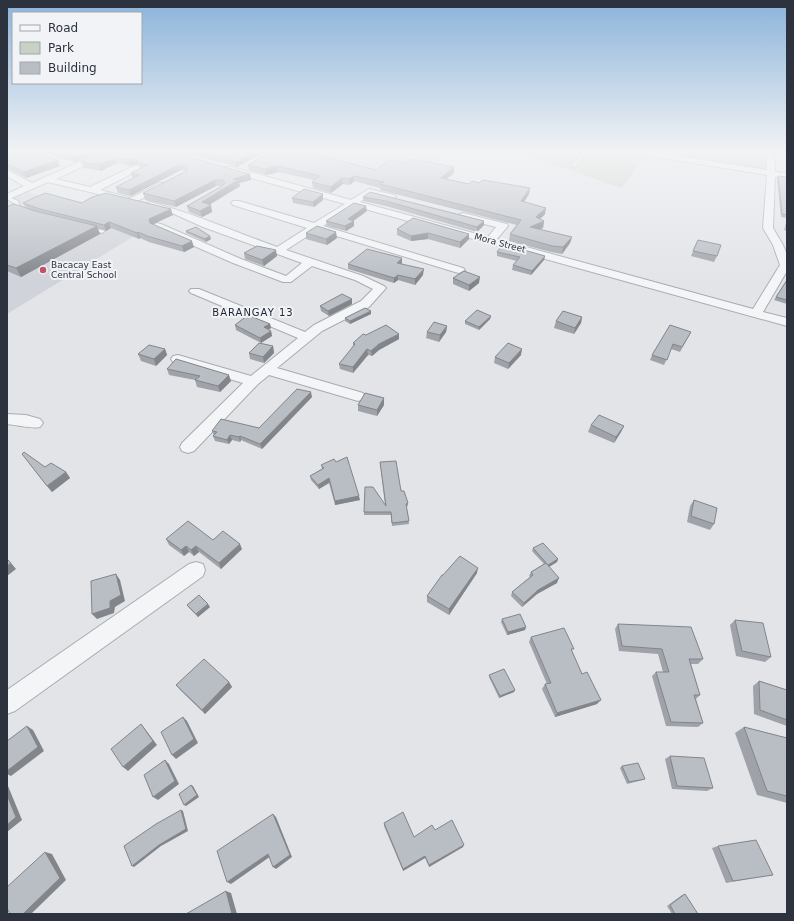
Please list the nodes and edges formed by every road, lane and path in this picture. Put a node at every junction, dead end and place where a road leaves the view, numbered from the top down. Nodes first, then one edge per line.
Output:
1 (110, 195) edge
2 (144, 195) edge
3 (322, 195) edge
4 (365, 195) edge
5 (381, 195) edge
6 (770, 195) edge
7 (7, 197) edge
8 (399, 200) edge
9 (132, 201) junction
10 (236, 203) dead end
11 (351, 203) junction
12 (183, 210) junction
13 (29, 213) edge
14 (451, 213) edge
15 (315, 227) junction
16 (86, 228) edge
17 (102, 231) edge
18 (490, 240) junction
19 (278, 251) junction
20 (310, 262) junction
21 (459, 270) dead end
22 (195, 291) dead end
23 (756, 312) junction
24 (787, 322) edge
25 (306, 337) junction
26 (178, 359) edge
27 (267, 370) junction
28 (254, 382) junction
29 (358, 396) dead end
30 (7, 419) edge
31 (35, 423) dead end
32 (188, 447) dead end
33 (196, 570) dead end
34 (7, 703) edge

1 - 9 street
2 - 9 street
3 - 11 street, Mora Street
4 - 11 street
5 - 8 street
6 - 23 street
7 - 13 lane
9 - 12 street
10 - 15 street
11 - 15 street
11 - 18 street, Mora Street
12 - 19 street
12 - 20 street
14 - 18 street
15 - 19 street
15 - 21 street
16 - 17 lane
18 - 23 street, Mora Street
19 - 20 street
20 - 25 street
22 - 25 street
23 - 24 street, Mora Street
25 - 27 street
26 - 28 street
27 - 28 street
27 - 29 street
28 - 32 street
30 - 31 street
33 - 34 street

